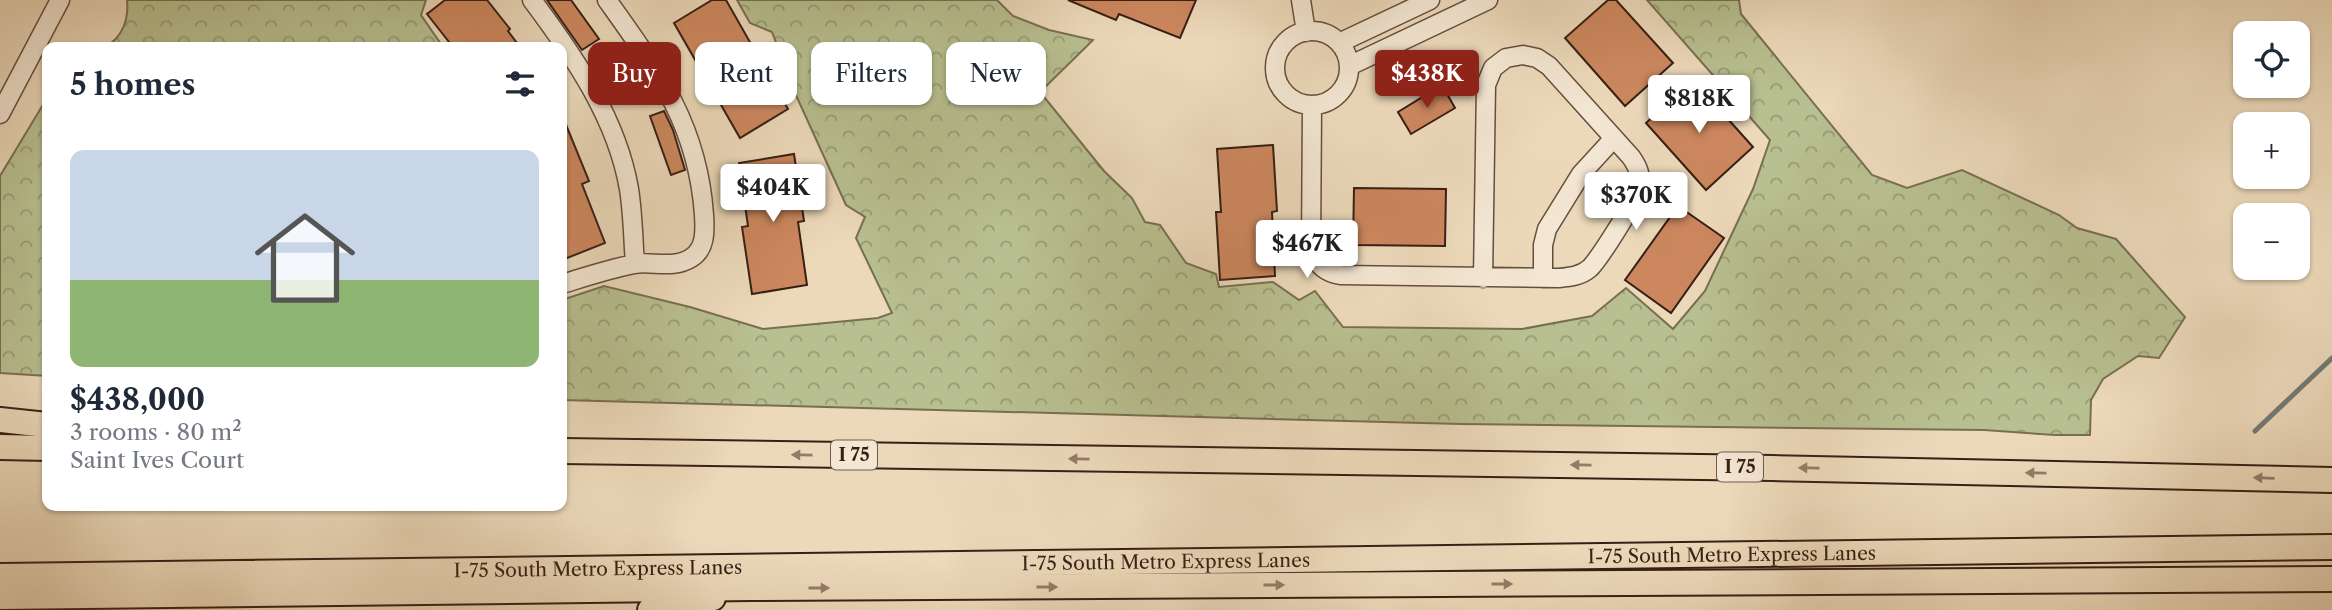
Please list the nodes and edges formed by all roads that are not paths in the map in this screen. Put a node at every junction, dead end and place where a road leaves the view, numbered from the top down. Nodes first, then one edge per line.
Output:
1 (60, 0) edge
2 (532, 0) edge
3 (607, 0) edge
4 (1301, 0) edge
5 (1430, 0) edge
6 (1436, 0) edge
7 (1488, 0) edge
8 (1444, 22) junction
9 (1306, 32) junction
10 (560, 42) edge
11 (1339, 43) junction
12 (567, 52) edge
13 (1349, 66) junction
14 (1312, 105) junction
15 (0, 114) edge
16 (1614, 138) junction
17 (635, 264) junction
18 (1483, 278) junction
19 (1543, 278) junction
20 (567, 283) edge
21 (0, 420) edge
22 (42, 424) edge
23 (0, 447) edge
24 (42, 448) edge
25 (567, 451) edge
26 (2332, 481) edge
27 (2332, 547) edge
28 (0, 576) edge
29 (2332, 579) edge
30 (751, 588) junction
31 (0, 597) edge
32 (650, 610) edge

1 - 15 street
2 - 10 street
3 - 17 street
4 - 9 street
5 - 11 street
6 - 8 street
7 - 8 street
8 - 13 street
9 - 11 street
9 - 14 street
11 - 13 street
12 - 17 street
13 - 14 street
14 - 18 street
16 - 18 street
16 - 19 street
16 - 19 street
17 - 20 street
18 - 19 street
21 - 22 highway
23 - 24 highway
26 -> 25 highway, I 75
27 - 28 highway, I-75 South Metro Express Lanes
30 -> 29 highway
30 - 31 highway
30 - 32 highway

